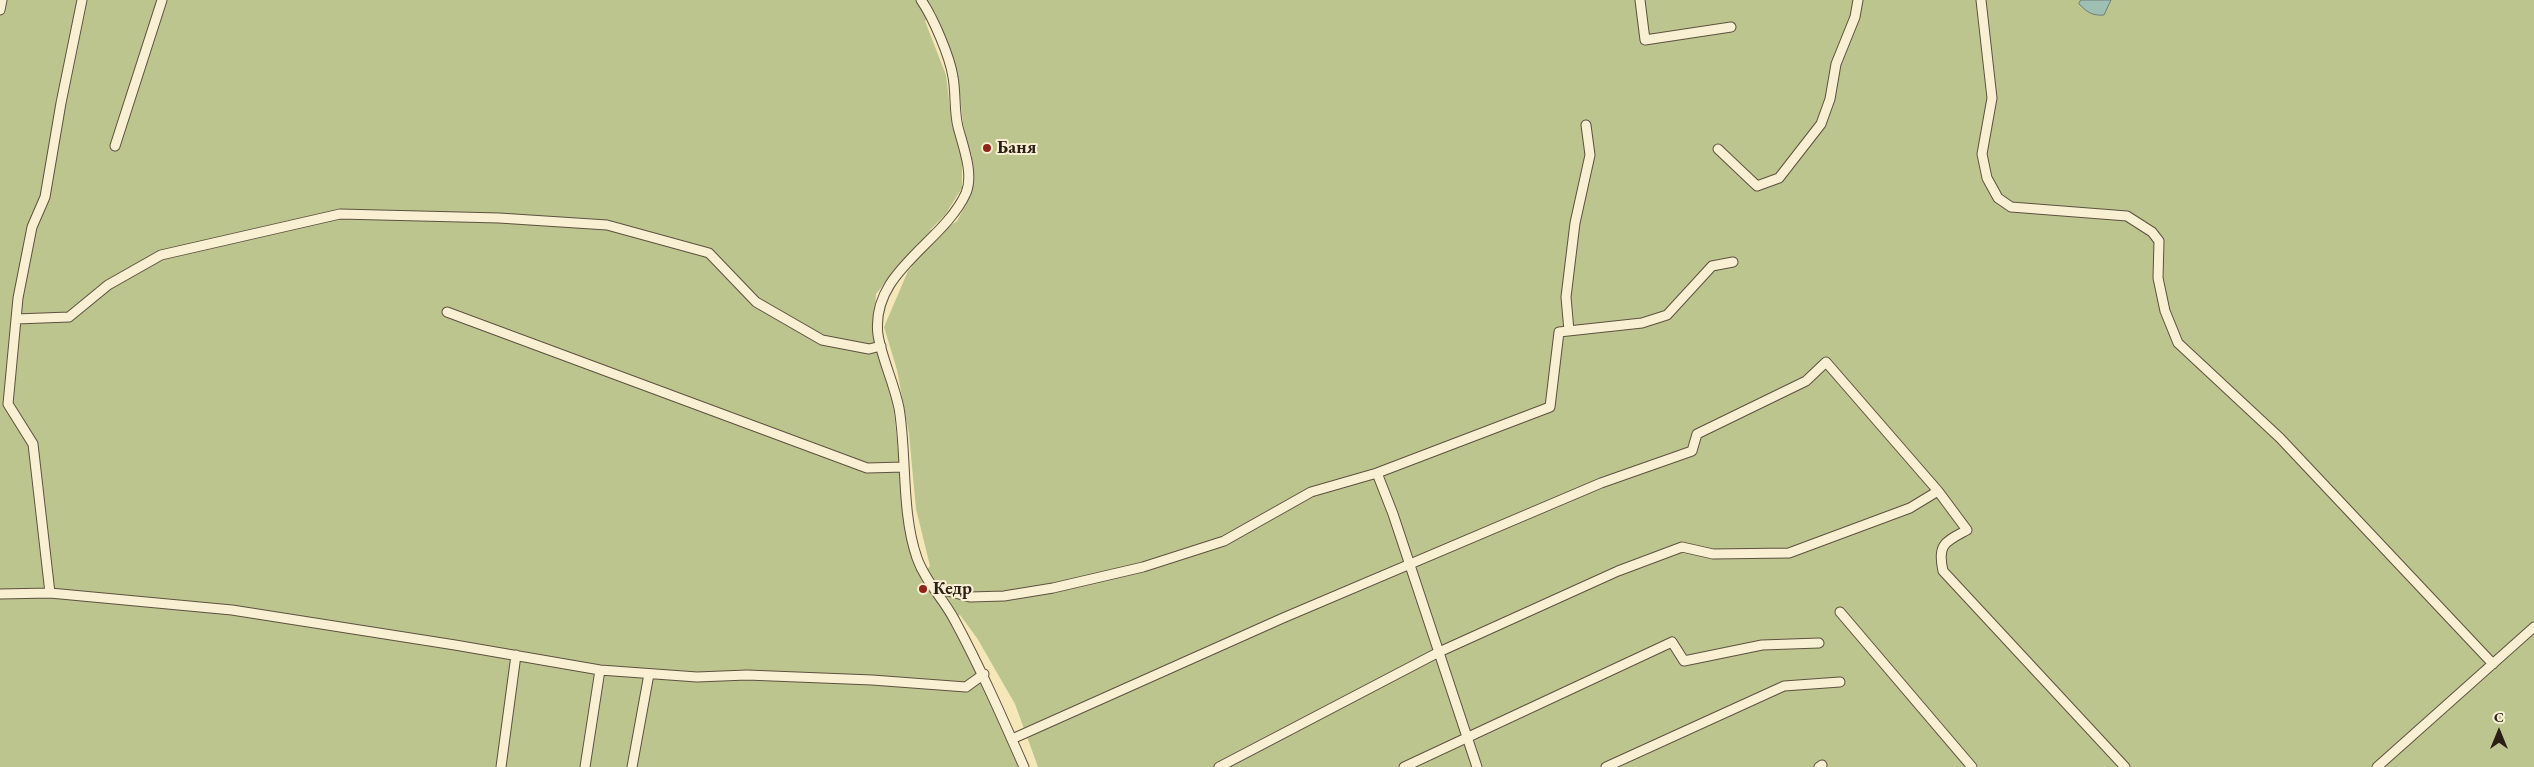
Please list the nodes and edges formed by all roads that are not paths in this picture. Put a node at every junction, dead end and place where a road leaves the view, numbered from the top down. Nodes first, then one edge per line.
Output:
1 (2, 0) edge
2 (82, 0) edge
3 (162, 0) edge
4 (921, 0) edge
5 (1640, 0) edge
6 (1858, 0) edge
7 (1981, 0) edge
8 (0, 10) edge
9 (1731, 28) dead end
10 (1586, 125) dead end
11 (115, 146) dead end
12 (1718, 149) dead end
13 (1733, 262) dead end
14 (447, 312) dead end
15 (16, 320) junction
16 (1569, 331) junction
17 (882, 346) junction
18 (904, 467) junction
19 (1377, 474) junction
20 (1938, 491) junction
21 (1409, 566) junction
22 (933, 587) junction
23 (50, 593) junction
24 (0, 594) edge
25 (1840, 612) dead end
26 (2534, 627) edge
27 (1819, 643) dead end
28 (1439, 652) junction
29 (516, 655) junction
30 (2493, 664) junction
31 (600, 670) junction
32 (650, 674) junction
33 (984, 674) junction
34 (1840, 682) dead end
35 (1468, 737) junction
36 (1012, 739) junction
37 (501, 767) edge
38 (585, 767) edge
39 (632, 767) edge
40 (1024, 767) edge
41 (1219, 767) edge
42 (1404, 767) edge
43 (1477, 767) edge
44 (1606, 767) edge
45 (1972, 767) edge
46 (2125, 767) edge
47 (2377, 767) edge

1 - 8 street
2 - 15 street
3 - 11 street
4 - 17 street
5 - 9 street
6 - 12 street
7 - 30 street
10 - 16 street
13 - 16 street
14 - 18 street
15 - 17 street
15 - 23 street
16 - 19 street
17 - 18 street
18 - 22 street
19 - 21 street
19 - 22 street
20 - 21 street
20 - 28 street
20 - 46 street
21 - 28 street
21 - 36 street
22 - 33 street
23 - 24 street
23 - 29 street
25 - 45 street
26 - 30 street
27 - 35 street
28 - 35 street
28 - 41 street
29 - 31 street
29 - 37 street
30 - 47 street
31 - 32 street
31 - 38 street
32 - 33 street
32 - 39 street
33 - 36 street
34 - 44 street
35 - 42 street
35 - 43 street
36 - 40 street

